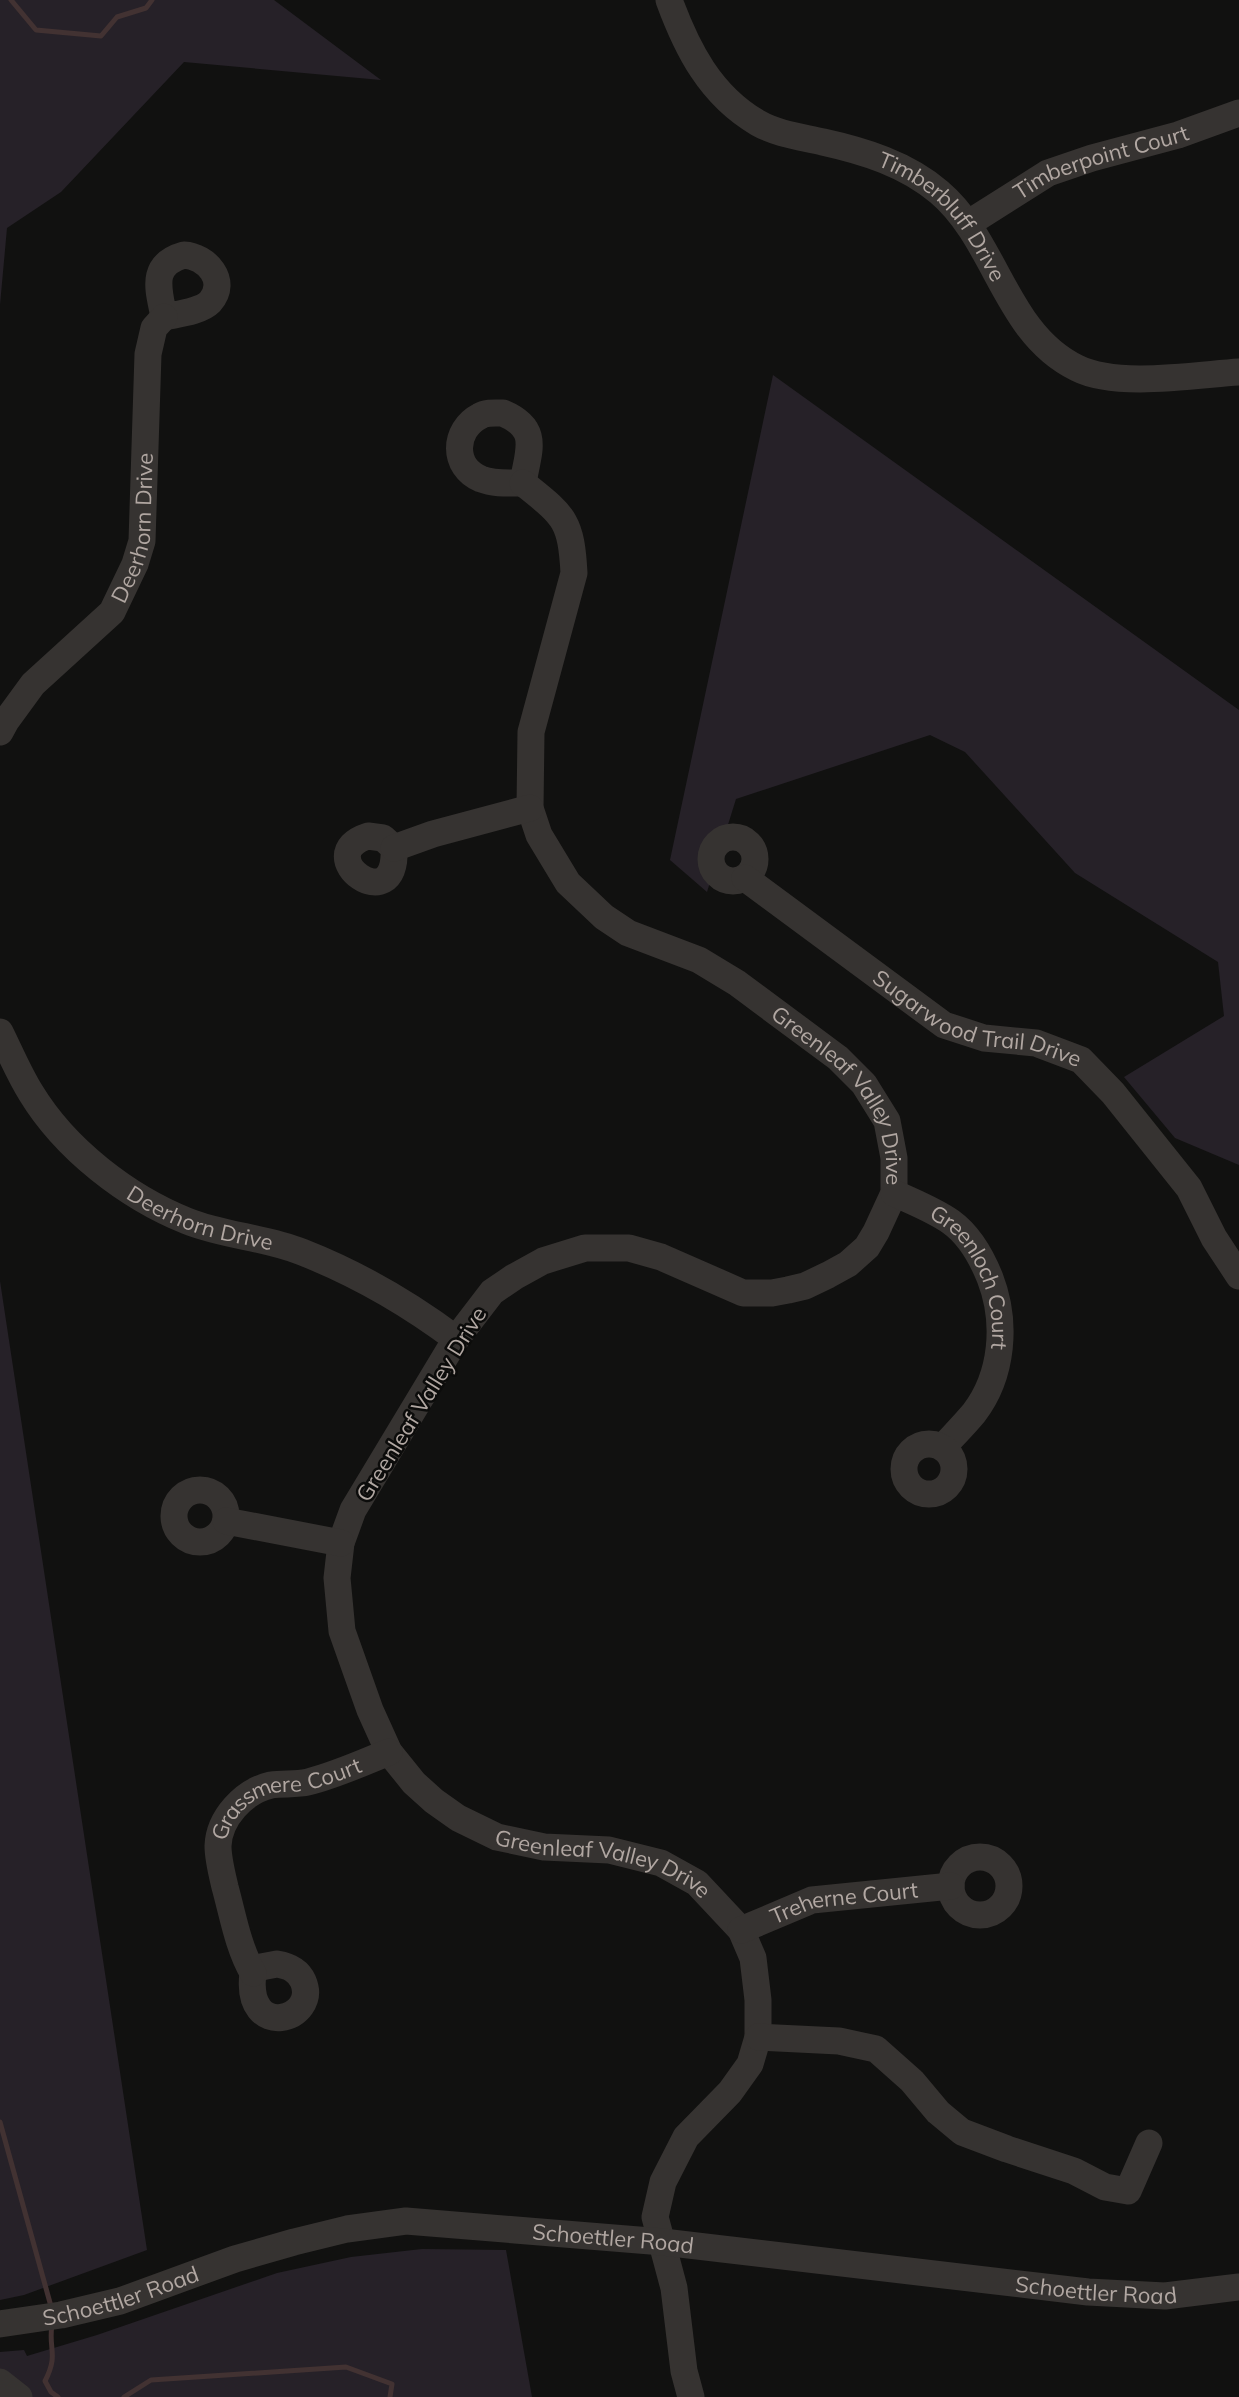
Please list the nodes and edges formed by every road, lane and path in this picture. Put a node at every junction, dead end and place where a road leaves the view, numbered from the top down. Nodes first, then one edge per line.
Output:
1 (669, 0) edge
2 (1239, 113) edge
3 (969, 223) junction
4 (164, 317) dead end
5 (1239, 372) edge
6 (523, 483) dead end
7 (0, 732) edge
8 (530, 808) junction
9 (394, 848) dead end
10 (745, 878) dead end
11 (0, 1032) edge
12 (894, 1193) junction
13 (1239, 1276) edge
14 (456, 1339) junction
15 (943, 1447) dead end
16 (226, 1521) dead end
17 (341, 1543) junction
18 (389, 1752) junction
19 (951, 1886) dead end
20 (741, 1930) junction
21 (253, 1973) dead end
22 (758, 2037) junction
23 (1149, 2143) dead end
24 (663, 2242) junction
25 (1239, 2287) edge
26 (0, 2324) edge
27 (0, 2382) edge
28 (19, 2397) edge
29 (692, 2397) edge

1 - 3 street, Timberbluff Drive
2 - 3 street, Timberpoint Court
3 - 5 street, Timberbluff Drive
4 - 7 street, Deerhorn Drive
6 - 8 street, Greenleaf Valley Drive
8 - 9 street
8 - 12 street, Greenleaf Valley Drive
10 - 13 street, Sugarwood Trail Drive
11 - 14 street, Deerhorn Drive
12 - 14 street, Greenleaf Valley Drive
12 - 15 street, Greenloch Court
14 - 17 street, Greenleaf Valley Drive
16 - 17 street
17 - 18 street, Greenleaf Valley Drive
18 - 20 street, Greenleaf Valley Drive
18 - 21 street, Grassmere Court
19 - 20 street, Treherne Court
20 - 22 street, Greenleaf Valley Drive
22 - 23 street
22 - 24 street, Greenleaf Valley Drive
24 - 25 street, Schoettler Road
24 - 26 street, Schoettler Road
24 - 29 street, Greenleaf Valley Drive
27 - 28 street

